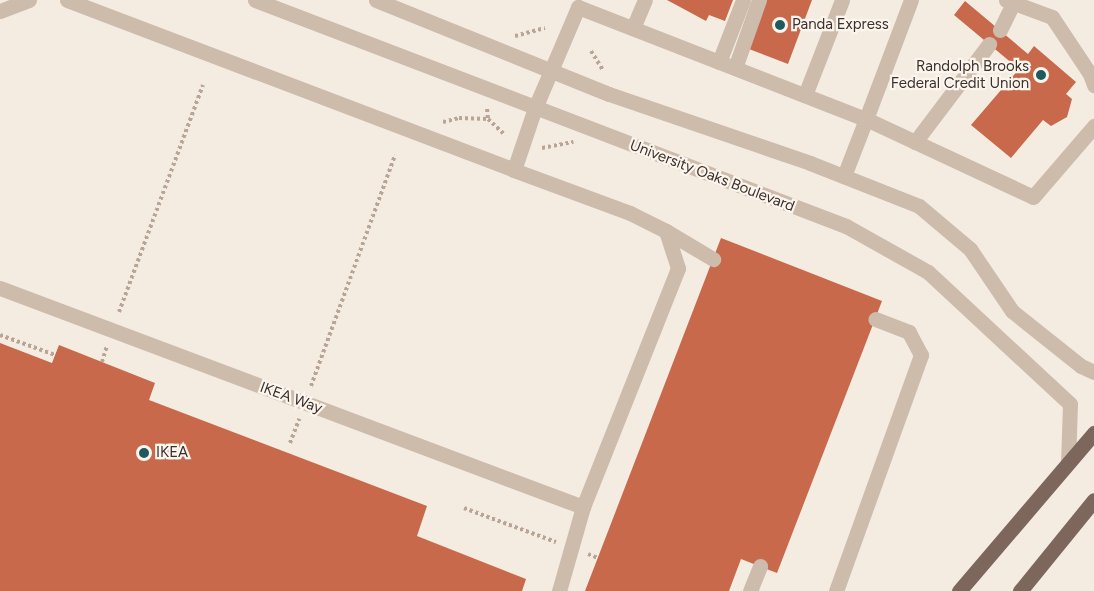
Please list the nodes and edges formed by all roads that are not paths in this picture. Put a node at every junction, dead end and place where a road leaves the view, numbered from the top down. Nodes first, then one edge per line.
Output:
1 (29, 0) edge
2 (67, 0) edge
3 (255, 0) edge
4 (376, 0) edge
5 (645, 0) edge
6 (743, 0) edge
7 (759, 0) edge
8 (842, 0) edge
9 (911, 0) edge
10 (1010, 1) edge
11 (579, 4) edge
12 (0, 11) edge
13 (633, 28) junction
14 (1000, 30) dead end
15 (989, 44) dead end
16 (719, 62) junction
17 (735, 68) junction
18 (551, 70) junction
19 (1094, 85) edge
20 (805, 95) junction
21 (535, 108) junction
22 (866, 119) junction
23 (1094, 126) edge
24 (915, 142) junction
25 (514, 170) junction
26 (843, 176) junction
27 (666, 231) junction
28 (713, 259) dead end
29 (0, 288) edge
30 (875, 319) dead end
31 (1094, 372) edge
32 (1094, 433) edge
33 (1068, 463) junction
34 (1094, 500) edge
35 (583, 507) junction
36 (760, 566) dead end
37 (559, 591) edge
38 (750, 591) edge
39 (836, 591) edge
40 (959, 591) edge
41 (1020, 591) edge

1 - 12 street
2 - 25 street
3 - 21 street, University Oaks Boulevard
4 - 18 street
5 - 13 street
6 - 16 street
7 - 17 street
8 - 20 street
9 - 22 street
10 - 14 street
10 - 19 street
11 - 13 street
11 - 18 street
13 - 16 street
15 - 24 street
16 - 17 street
17 - 20 street
18 - 21 street
18 - 26 street
20 - 22 street
21 - 25 street
21 - 33 street, University Oaks Boulevard
22 - 24 street
22 - 26 street
23 - 24 street
25 - 27 street
26 - 31 street
27 - 28 street
27 - 35 street
29 - 35 street, IKEA Way
30 - 39 street
32 - 33 main road
33 - 40 main road
34 - 41 main road
35 - 37 street
36 - 38 street

